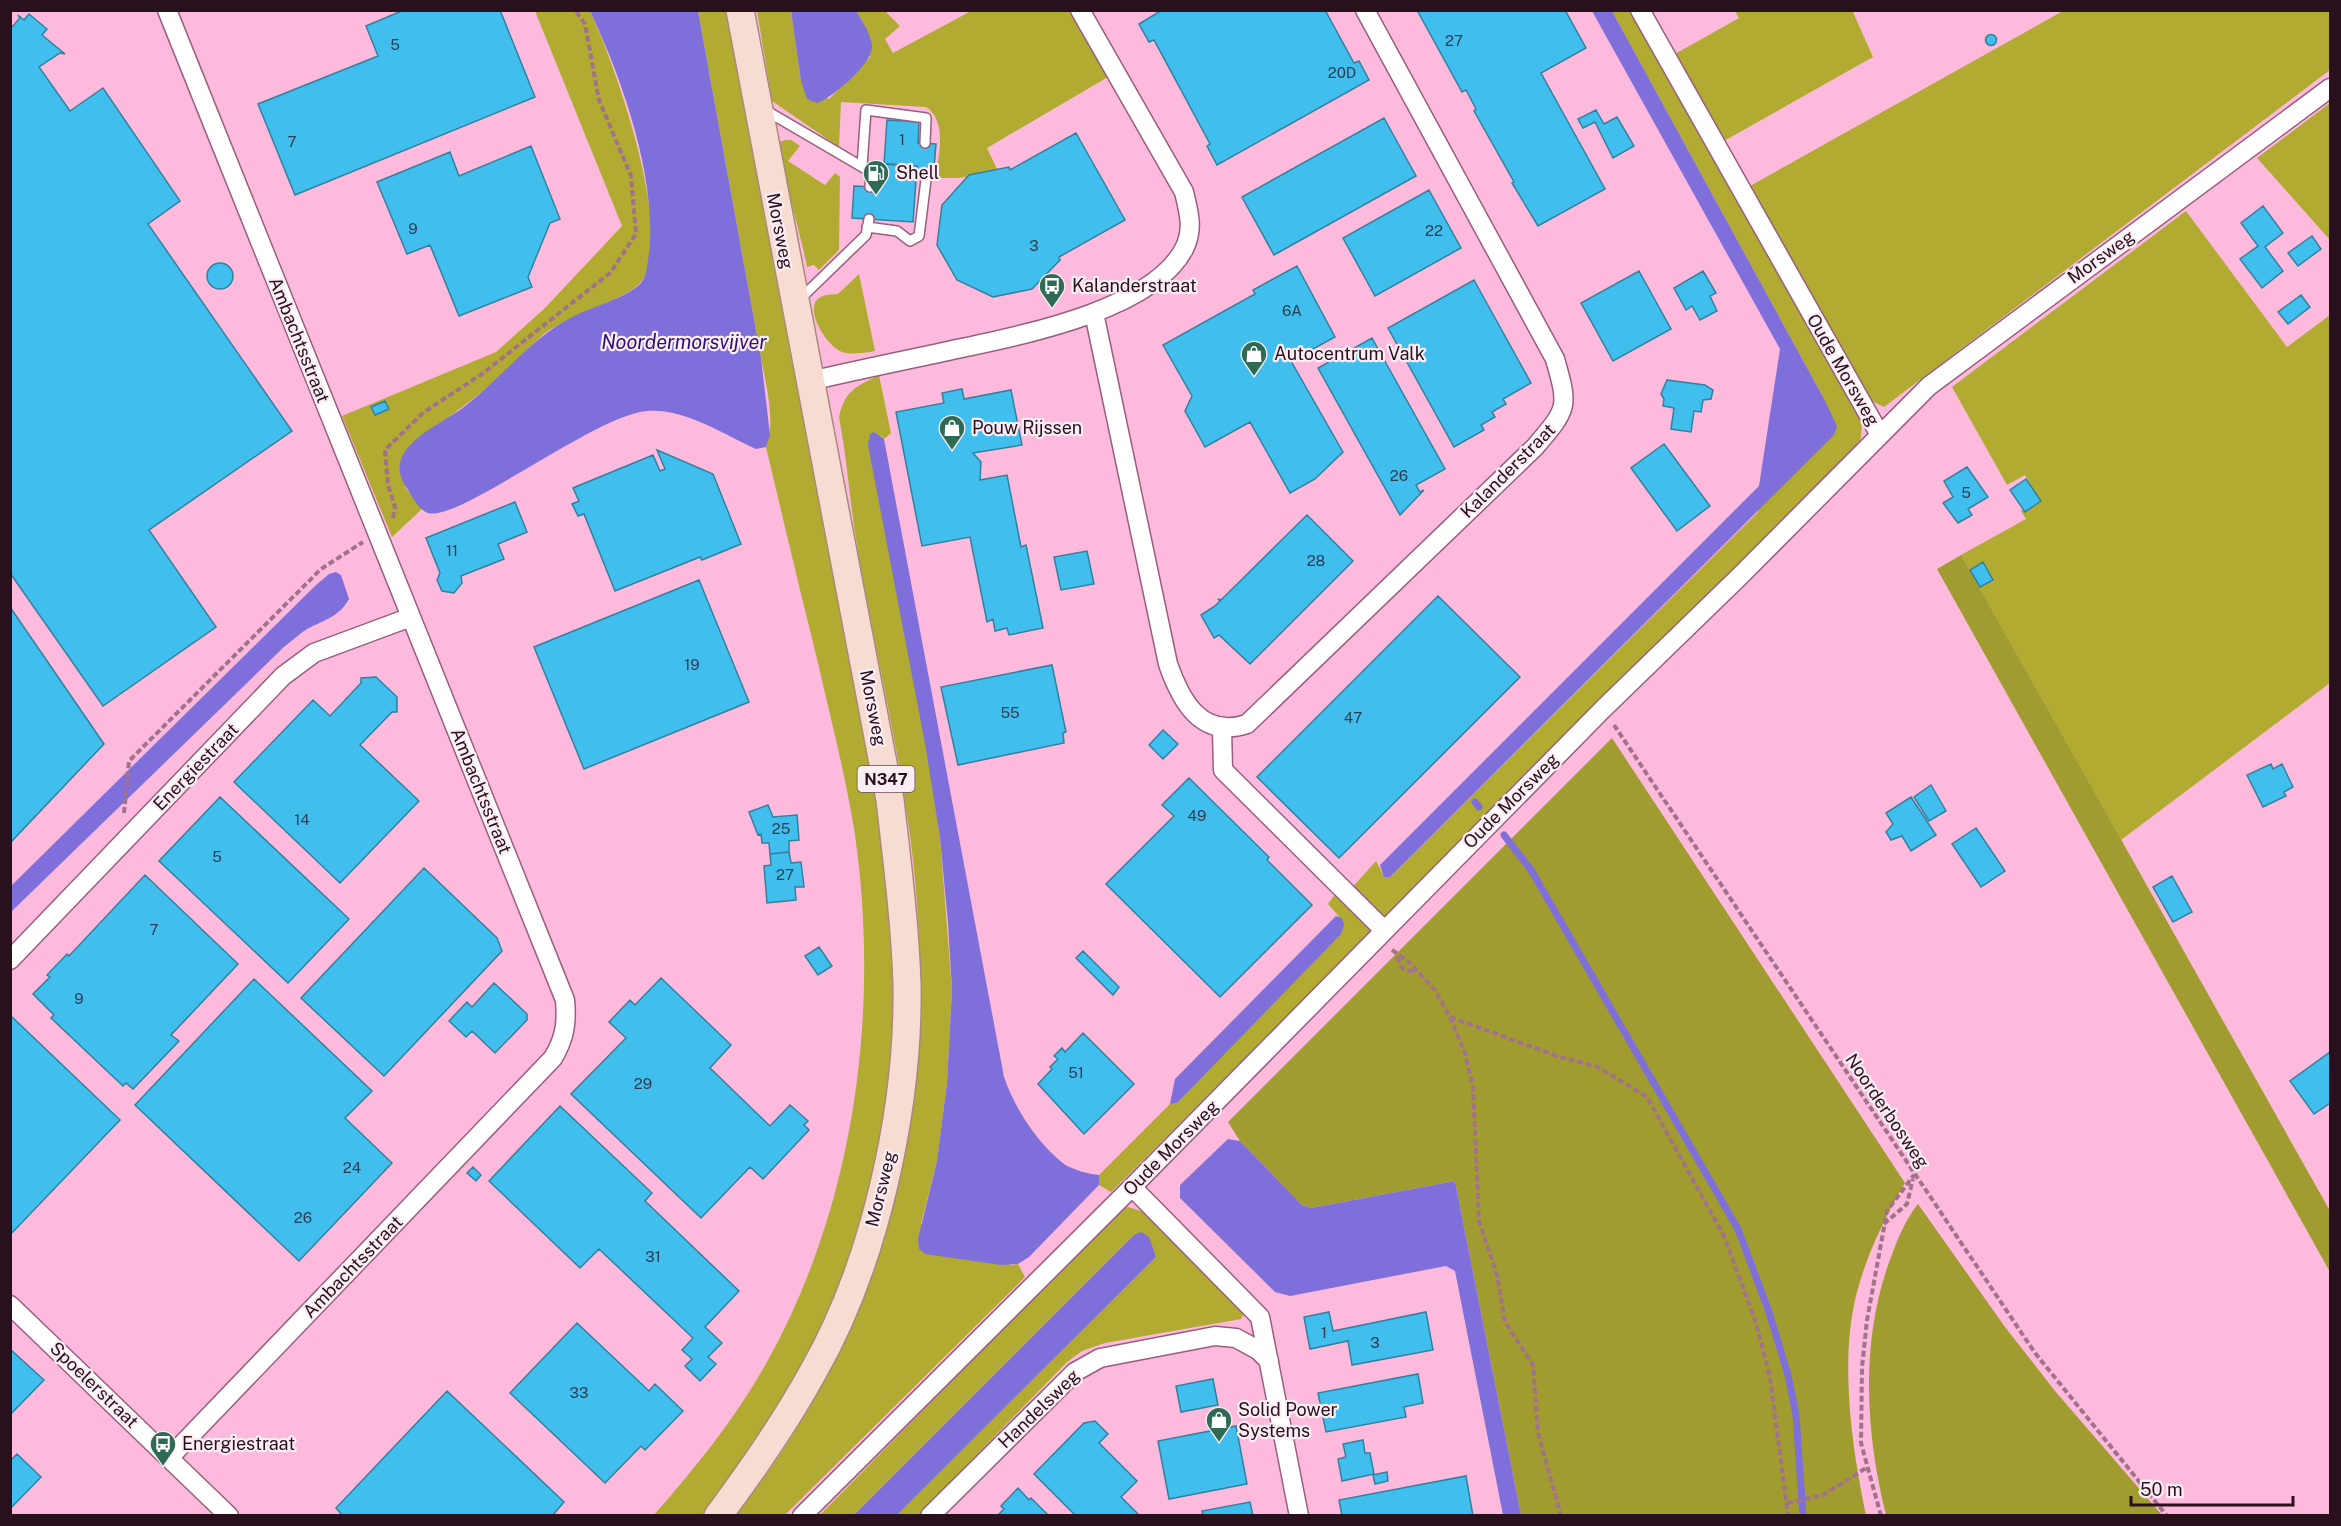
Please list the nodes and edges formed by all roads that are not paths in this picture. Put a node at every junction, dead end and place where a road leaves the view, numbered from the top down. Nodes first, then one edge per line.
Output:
1 (167, 10) edge
2 (740, 10) edge
3 (1080, 10) edge
4 (1365, 10) edge
5 (1640, 10) edge
6 (2331, 88) edge
7 (757, 106) junction
8 (925, 143) dead end
9 (862, 166) junction
10 (926, 180) dead end
11 (870, 187) dead end
12 (794, 305) junction
13 (1094, 312) junction
14 (810, 381) junction
15 (1880, 435) junction
16 (411, 617) junction
17 (1222, 729) junction
18 (1384, 930) junction
19 (10, 960) edge
20 (1132, 1187) junction
21 (10, 1305) edge
22 (1269, 1361) junction
23 (169, 1458) junction
24 (229, 1515) edge
25 (718, 1515) edge
26 (802, 1515) edge
27 (930, 1515) edge
28 (1299, 1515) edge

1 - 16 street, Ambachtsstraat
2 - 7 main road, Morsweg / N347
3 - 13 street
4 - 17 street, Kalanderstraat
5 - 15 street, Oude Morsweg
6 - 15 street, Morsweg
7 - 9 lane
7 - 12 main road, Morsweg / N347
8 - 9 lane
9 - 11 lane
10 - 12 lane
12 - 14 main road, Morsweg / N347
13 - 14 street
13 - 17 street
14 - 25 main road, Morsweg / N347
15 - 18 street, Oude Morsweg
16 - 19 street, Energiestraat
16 - 23 street, Ambachtsstraat
17 - 18 street
18 - 20 street, Oude Morsweg
20 - 22 street
20 - 26 street, Oude Morsweg
21 - 23 street, Spoelerstraat
22 - 27 street, Handelsweg
22 - 28 street
23 - 24 street, Spoelerstraat

